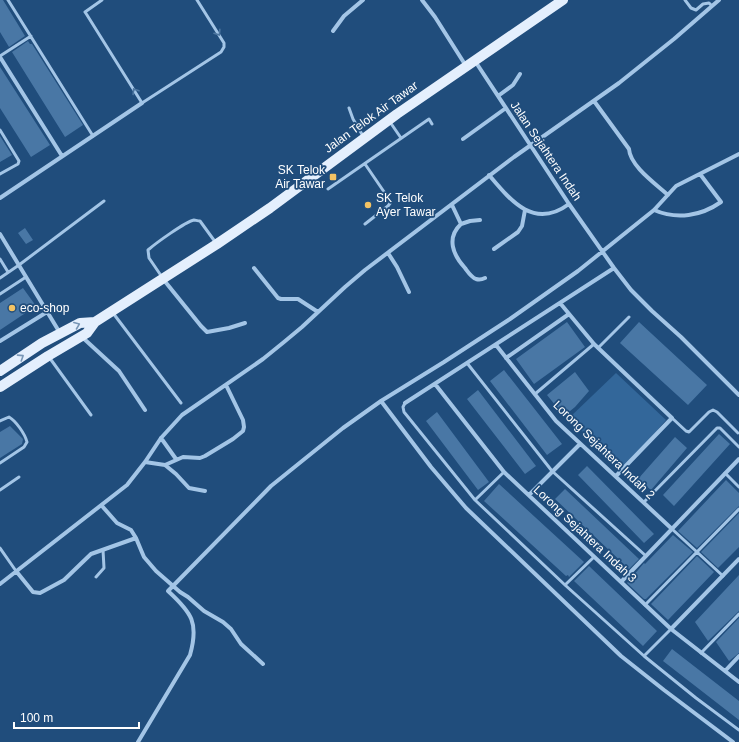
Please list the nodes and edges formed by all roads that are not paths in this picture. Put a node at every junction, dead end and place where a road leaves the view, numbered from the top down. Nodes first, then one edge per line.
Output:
1 (8, 0) edge
2 (102, 0) edge
3 (196, 0) edge
4 (362, 0) edge
5 (422, 0) edge
6 (563, 0) edge
7 (685, 0) edge
8 (718, 0) edge
9 (712, 6) junction
10 (333, 30) dead end
11 (31, 36) junction
12 (0, 56) edge
13 (471, 63) junction
14 (520, 74) dead end
15 (498, 96) junction
16 (594, 101) junction
17 (142, 103) junction
18 (349, 108) dead end
19 (506, 108) junction
20 (389, 120) junction
21 (432, 124) dead end
22 (0, 130) edge
23 (93, 136) junction
24 (364, 138) junction
25 (401, 138) junction
26 (463, 139) dead end
27 (531, 145) junction
28 (739, 154) edge
29 (62, 156) junction
30 (365, 164) junction
31 (0, 174) edge
32 (700, 174) junction
33 (489, 175) junction
34 (328, 189) dead end
35 (668, 195) junction
36 (0, 198) edge
37 (104, 200) dead end
38 (570, 204) junction
39 (452, 205) junction
40 (525, 210) junction
41 (654, 210) junction
42 (480, 220) dead end
43 (365, 224) dead end
44 (461, 224) junction
45 (0, 234) edge
46 (217, 244) junction
47 (494, 249) dead end
48 (602, 252) junction
49 (388, 253) junction
50 (0, 259) edge
51 (19, 265) junction
52 (254, 268) dead end
53 (614, 268) junction
54 (8, 272) junction
55 (26, 277) junction
56 (0, 278) edge
57 (485, 278) dead end
58 (163, 279) junction
59 (409, 292) dead end
60 (0, 294) edge
61 (560, 303) junction
62 (47, 312) junction
63 (112, 312) junction
64 (318, 312) junction
65 (569, 314) junction
66 (629, 317) dead end
67 (95, 322) junction
68 (245, 323) dead end
69 (60, 333) junction
70 (81, 337) junction
71 (0, 341) edge
72 (594, 344) junction
73 (496, 345) junction
74 (598, 348) junction
75 (48, 356) junction
76 (506, 358) junction
77 (467, 363) junction
78 (0, 371) edge
79 (435, 384) junction
80 (226, 385) junction
81 (0, 387) edge
82 (535, 394) junction
83 (739, 395) edge
84 (381, 401) junction
85 (181, 403) dead end
86 (405, 403) joint
87 (145, 410) dead end
88 (91, 415) dead end
89 (672, 418) junction
90 (0, 421) edge
91 (738, 433) edge
92 (161, 438) junction
93 (580, 444) junction
94 (739, 446) edge
95 (176, 459) junction
96 (739, 459) edge
97 (145, 462) junction
98 (0, 463) edge
99 (165, 465) junction
100 (552, 471) junction
101 (504, 472) junction
102 (725, 473) junction
103 (616, 476) junction
104 (19, 477) dead end
105 (739, 487) edge
106 (0, 490) edge
107 (205, 491) dead end
108 (529, 495) junction
109 (475, 500) junction
110 (644, 502) junction
111 (102, 506) junction
112 (739, 509) edge
113 (672, 529) junction
114 (136, 538) junction
115 (0, 548) edge
116 (104, 550) junction
117 (697, 552) junction
118 (646, 556) junction
119 (594, 557) junction
120 (739, 559) edge
121 (16, 571) junction
122 (722, 576) junction
123 (96, 577) dead end
124 (621, 582) junction
125 (0, 583) edge
126 (565, 585) junction
127 (173, 586) junction
128 (645, 605) junction
129 (739, 614) edge
130 (671, 629) junction
131 (701, 653) junction
132 (644, 656) junction
133 (739, 656) edge
134 (263, 664) dead end
135 (725, 671) junction
136 (739, 682) edge
137 (739, 730) edge
138 (138, 742) edge
139 (733, 742) edge

1 - 11 lane
17 -> 2 lane
3 -> 17 lane
4 - 10 street
5 - 13 street, Jalan Sejahtera Indah
6 - 13 main road, Jalan Telok Air Tawar
7 - 9 lane
8 - 9 street
9 - 16 street
11 - 12 lane
11 - 23 lane
12 - 29 street
13 - 15 street, Jalan Sejahtera Indah
13 - 20 main road, Jalan Telok Air Tawar
14 - 15 street
15 - 19 street, Jalan Sejahtera Indah
16 - 27 street
16 - 35 street
17 - 23 street
18 - 24 lane
19 - 26 street
19 - 27 street, Jalan Sejahtera Indah
20 - 24 main road, Jalan Telok Air Tawar
20 - 25 lane
21 - 25 lane
22 - 31 lane
23 - 29 street
24 - 46 main road, Jalan Telok Air Tawar
25 - 30 lane
27 - 33 street
27 - 38 street, Jalan Sejahtera Indah
28 - 32 street
29 - 36 street
30 - 34 lane
30 - 43 lane
32 - 35 street
32 - 41 street
33 - 39 street
33 - 40 street
35 - 41 street
37 - 51 lane
38 - 40 street
38 - 48 street, Jalan Sejahtera Indah
39 - 44 street
39 - 49 street
40 - 47 street
41 - 48 street
42 - 44 street
44 - 57 street
45 - 51 street
46 - 58 main road, Jalan Telok Air Tawar
46 - 58 lane
48 - 53 street, Jalan Sejahtera Indah
48 - 84 street
49 - 59 street
49 - 64 street
50 - 54 lane
51 - 54 lane
51 - 55 street
52 - 64 street
53 - 61 street
53 - 83 street, Jalan Sejahtera Indah
54 - 56 lane
55 - 60 lane
55 - 62 street
58 - 63 main road, Jalan Telok Air Tawar
58 - 68 street
61 - 65 street
61 - 73 street
62 - 69 street
62 - 71 street
63 - 67 main road, Jalan Telok Air Tawar
63 - 85 lane
64 - 80 street
65 - 72 street
65 - 76 street
66 - 74 lane
69 -> 67 main road, Jalan Telok Air Tawar
67 - 70 main road, Jalan Telok Air Tawar
78 -> 69 main road, Jalan Telok Air Tawar
70 - 75 main road, Jalan Telok Air Tawar
70 - 87 street
72 - 74 street
72 - 82 lane
73 - 76 street, Lorong Sejahtera Indah 2
73 - 77 street
74 - 89 street
75 - 81 main road, Jalan Telok Air Tawar
75 - 88 lane
76 - 82 street, Lorong Sejahtera Indah 2
77 - 79 street
77 - 100 lane
79 - 86 street
79 - 101 street, Lorong Sejahtera Indah 3
80 - 92 street
80 - 95 street
82 - 93 street, Lorong Sejahtera Indah 2
84 - 127 street
84 - 139 street
86 - 109 lane
89 - 91 lane
89 - 103 street
90 - 98 lane
92 - 95 street
92 - 97 street
93 - 100 street
93 - 103 street, Lorong Sejahtera Indah 2
94 - 110 lane
95 - 99 street
96 - 102 street
97 - 99 street
97 - 111 street
99 - 107 street
100 - 108 street
100 - 118 lane
101 - 108 street, Lorong Sejahtera Indah 3
101 - 109 lane
102 - 105 lane
102 - 113 street
103 - 110 street, Lorong Sejahtera Indah 2
104 - 106 lane
108 - 119 street, Lorong Sejahtera Indah 3
109 - 126 lane
110 - 113 street, Lorong Sejahtera Indah 2
111 - 114 street
111 - 121 street
112 - 117 lane
113 - 117 lane
113 - 118 street
114 - 116 street
114 - 127 street
115 - 121 lane
116 - 121 street
116 - 123 lane
117 - 122 lane
117 - 128 lane
118 - 124 street
119 - 124 street, Lorong Sejahtera Indah 3
119 - 126 lane
120 - 122 street
121 - 125 street
122 - 130 street
124 - 128 street, Lorong Sejahtera Indah 3
126 - 132 lane
127 - 134 street
127 - 138 street
128 - 130 street, Lorong Sejahtera Indah 3
129 - 131 lane
130 - 131 street, Lorong Sejahtera Indah 3
130 - 132 lane
131 - 135 street, Lorong Sejahtera Indah 3
132 - 137 lane
133 - 135 street
135 - 136 street, Lorong Sejahtera Indah 3

